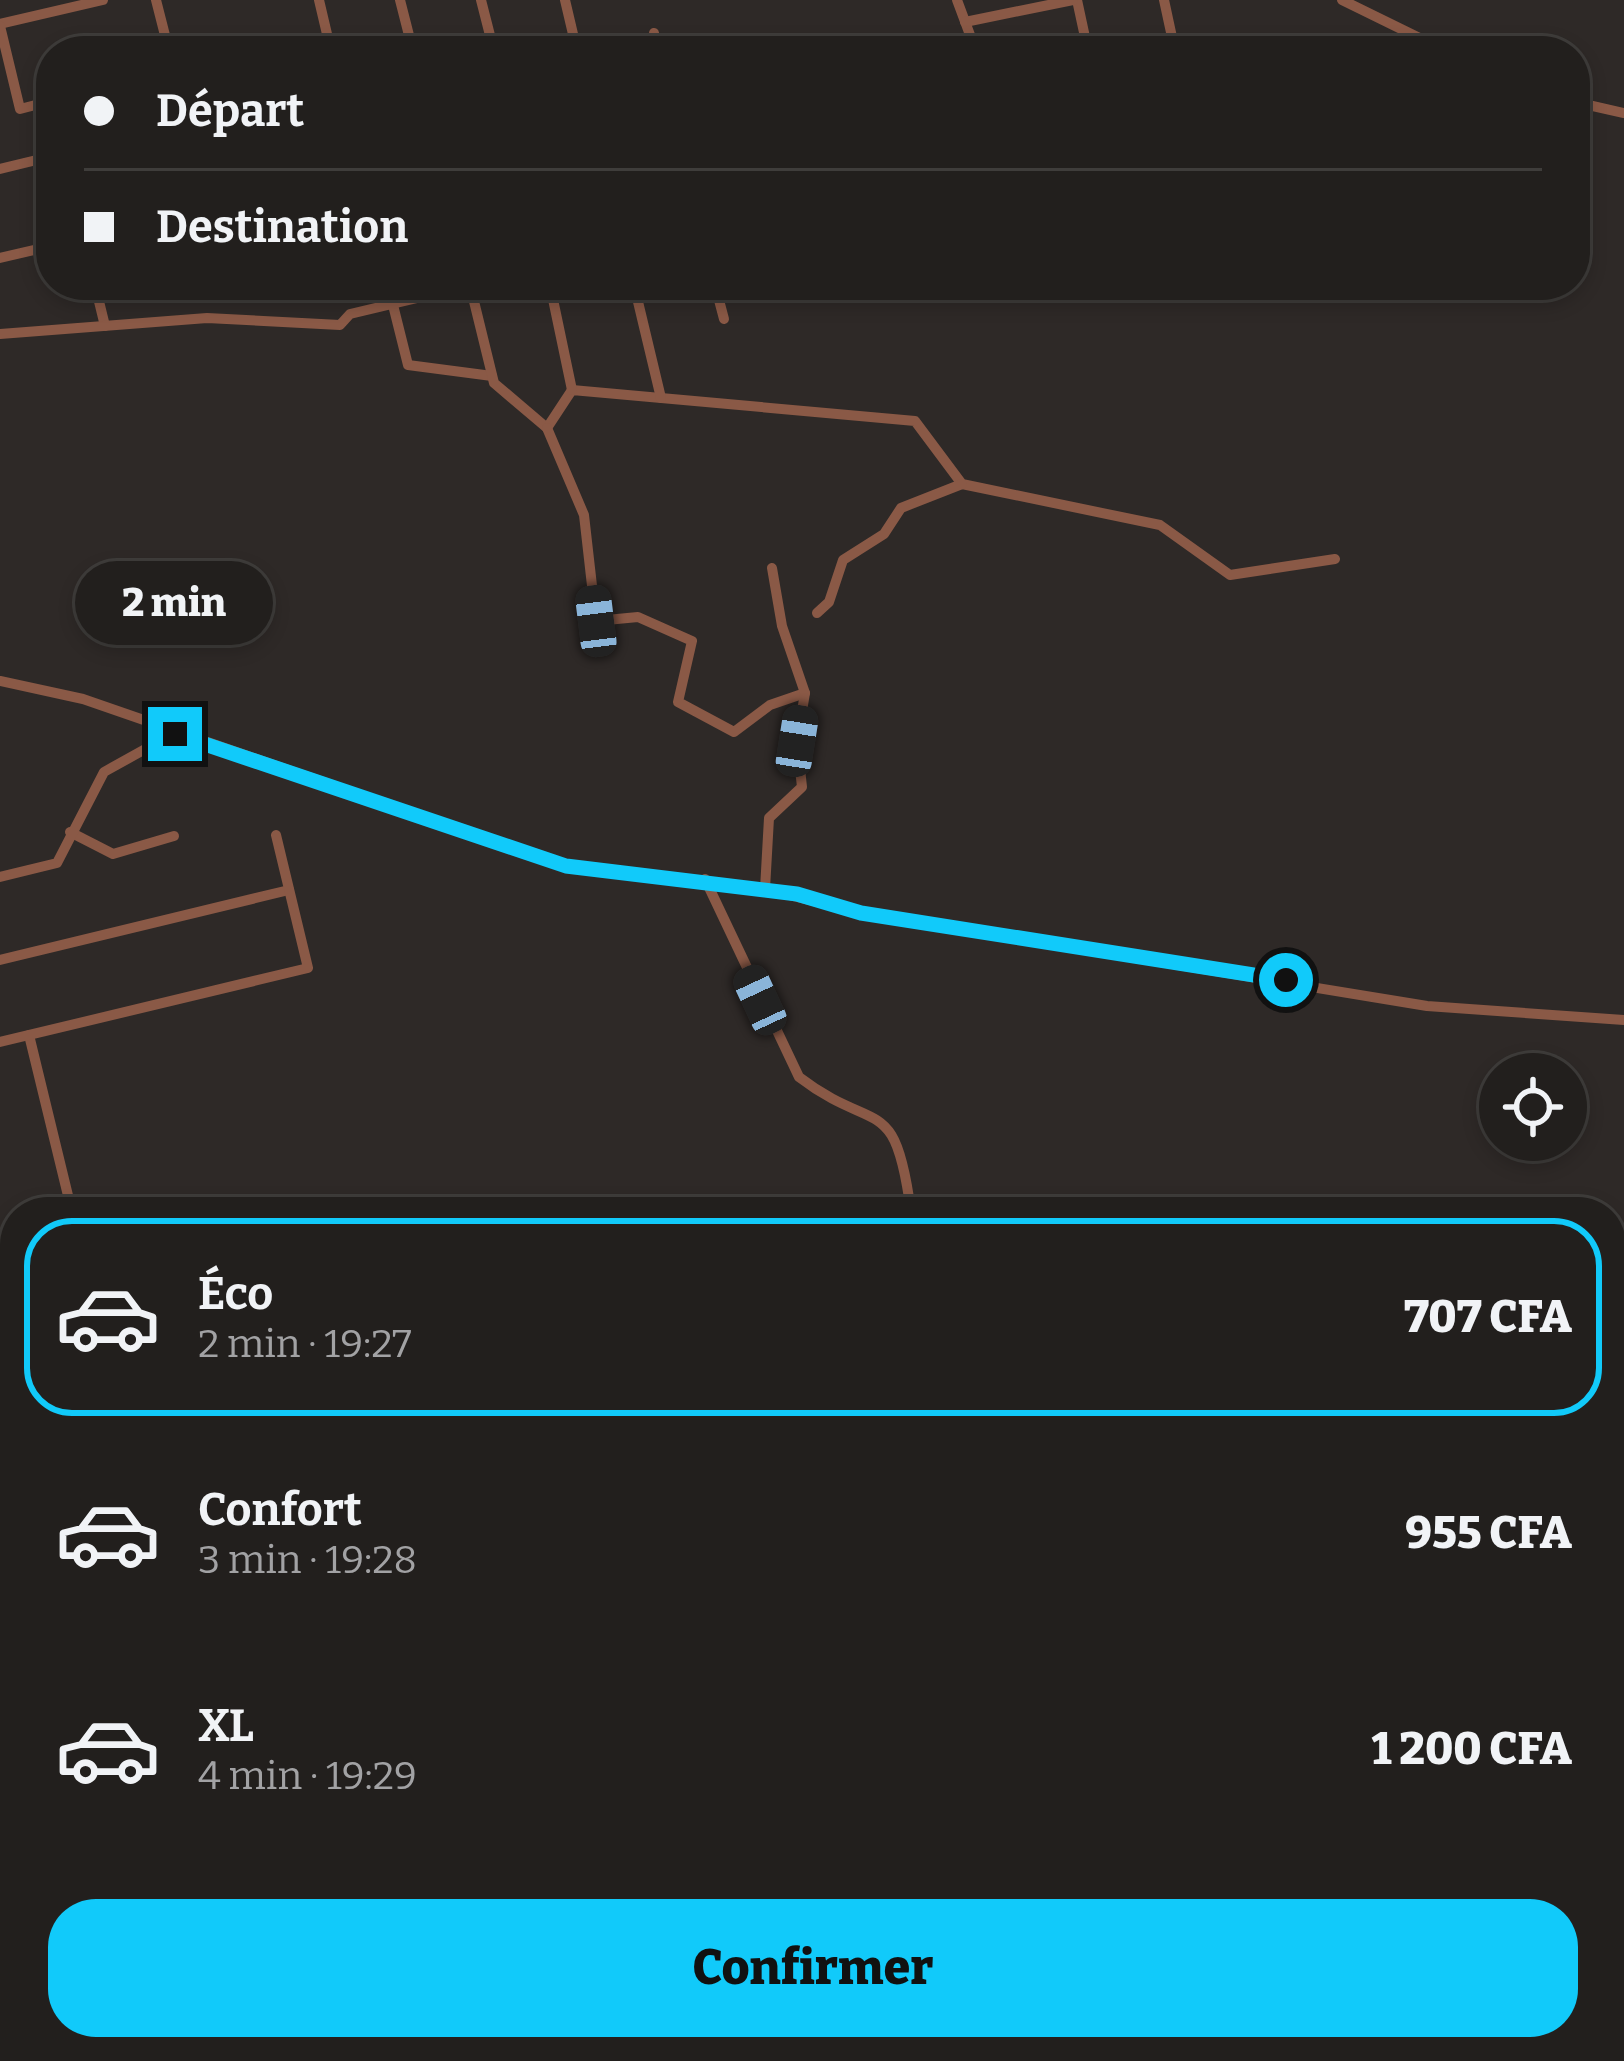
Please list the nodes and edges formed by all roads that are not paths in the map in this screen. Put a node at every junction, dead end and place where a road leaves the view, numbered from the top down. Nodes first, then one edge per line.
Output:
1 (103, 0) edge
2 (156, 0) edge
3 (319, 0) edge
4 (400, 0) edge
5 (481, 0) edge
6 (566, 0) edge
7 (957, 0) edge
8 (1075, 0) edge
9 (1164, 0) edge
10 (1342, 0) edge
11 (965, 22) junction
12 (0, 25) edge
13 (165, 36) edge
14 (327, 36) edge
15 (409, 36) edge
16 (490, 36) edge
17 (574, 36) edge
18 (970, 36) edge
19 (1084, 36) edge
20 (1172, 36) edge
21 (1415, 36) edge
22 (36, 105) edge
23 (1590, 105) edge
24 (1624, 113) edge
25 (36, 161) edge
26 (0, 169) edge
27 (36, 250) edge
28 (0, 258) edge
29 (99, 300) edge
30 (392, 300) edge
31 (409, 300) edge
32 (474, 300) edge
33 (553, 300) edge
34 (638, 300) edge
35 (720, 300) edge
36 (393, 304) junction
37 (724, 319) dead end
38 (105, 326) junction
39 (0, 334) edge
40 (492, 376) junction
41 (572, 389) junction
42 (661, 398) junction
43 (548, 428) junction
44 (962, 484) junction
45 (1335, 559) dead end
46 (772, 568) dead end
47 (817, 613) dead end
48 (0, 680) edge
49 (805, 693) junction
50 (175, 734) junction
51 (70, 832) junction
52 (276, 835) dead end
53 (174, 836) dead end
54 (0, 877) edge
55 (704, 879) junction
56 (765, 889) junction
57 (289, 890) junction
58 (0, 960) edge
59 (1624, 1021) edge
60 (29, 1035) junction
61 (0, 1042) edge
62 (68, 1197) edge
63 (908, 1197) edge

1 - 12 street
2 - 13 street
3 - 14 street
4 - 15 street
5 - 16 street
6 - 17 street
7 - 11 street
8 - 11 street
8 - 19 street
9 - 20 street
10 - 21 street
11 - 18 street
12 - 22 street
23 - 24 street
25 - 26 street
27 - 28 street
29 - 38 street
30 - 36 street
31 - 36 street
32 - 40 street
33 - 41 street
34 - 42 street
35 - 37 street
36 - 38 street
36 - 40 street
38 - 39 street
40 - 43 street
41 - 42 street
41 - 43 street
42 - 44 street
43 - 49 street
44 - 45 street
44 - 47 street
46 - 49 street
48 - 50 street
49 - 56 street
50 - 51 street
50 - 55 street
51 - 53 street
51 - 54 street
52 - 57 street
55 - 56 street
55 - 63 street
56 - 59 street
57 - 58 street
57 - 60 street
60 - 61 street
60 - 62 street

